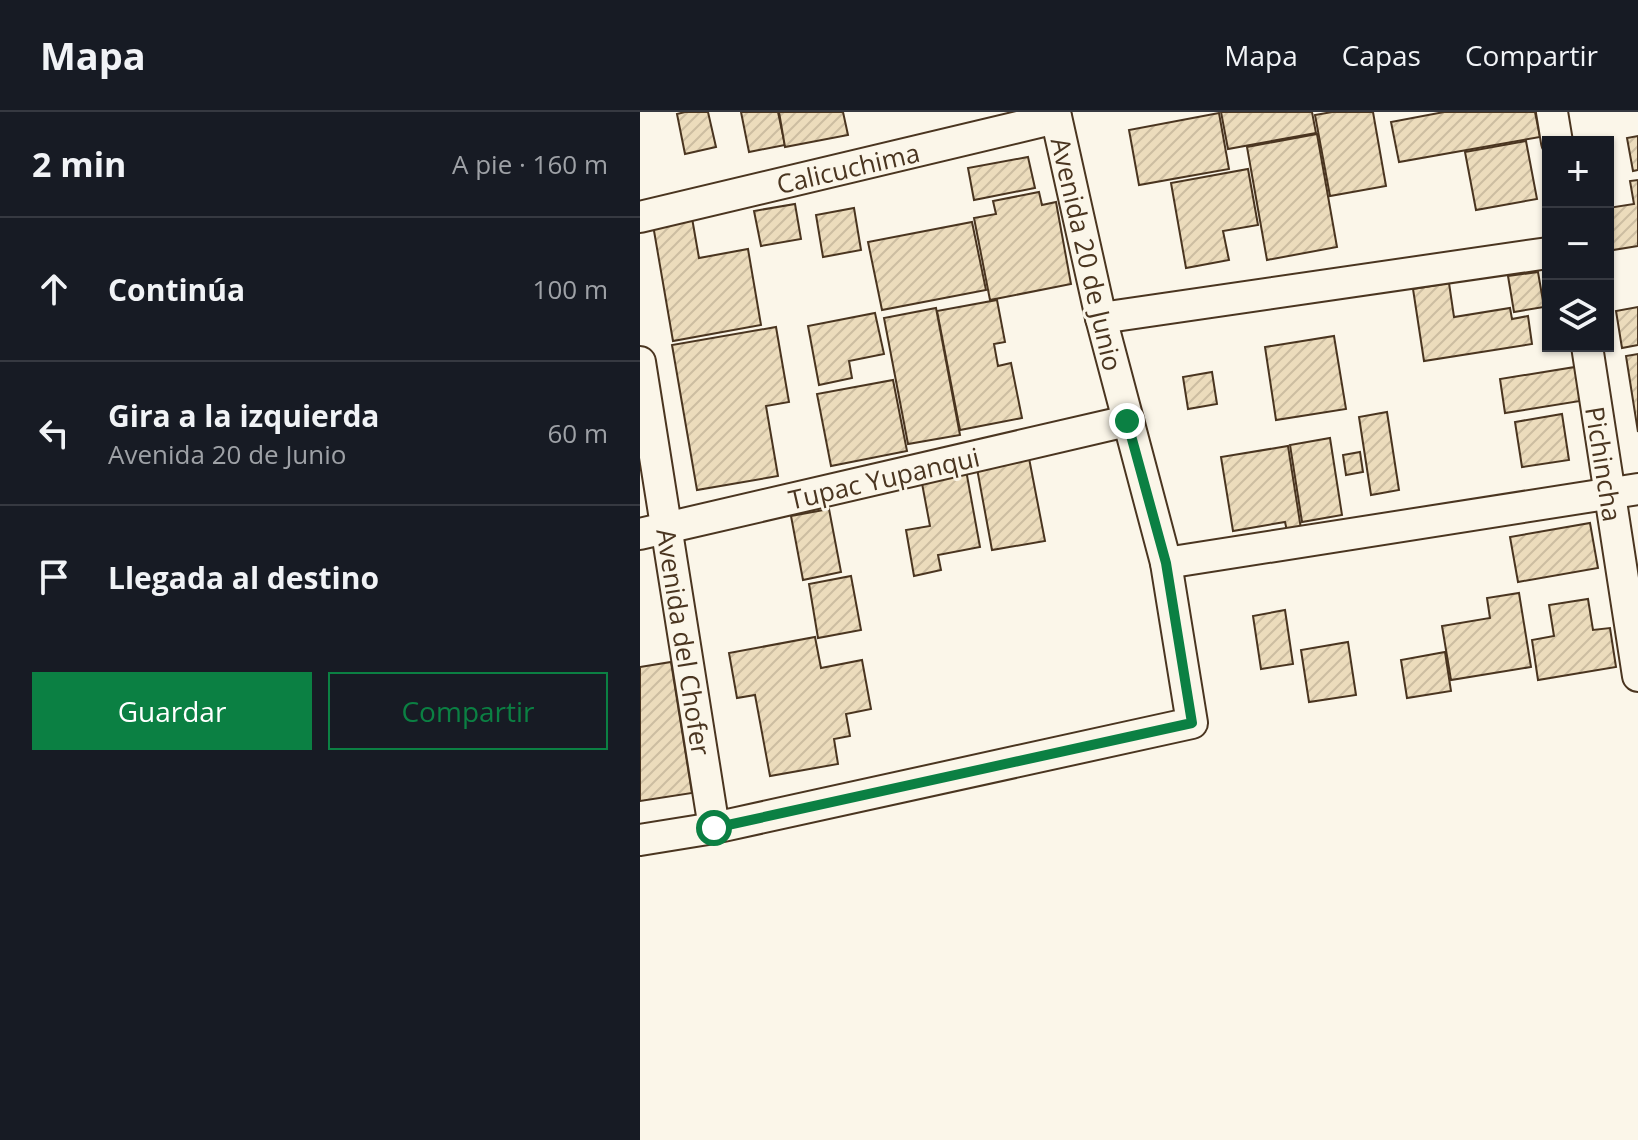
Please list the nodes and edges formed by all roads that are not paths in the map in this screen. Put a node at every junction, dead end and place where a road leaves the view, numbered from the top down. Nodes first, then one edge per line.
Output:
1 (1552, 112) edge
2 (1055, 115) edge
3 (1556, 136) edge
4 (640, 217) edge
5 (1542, 254) edge
6 (1101, 318) junction
7 (1588, 352) edge
8 (640, 362) edge
9 (1127, 421) junction
10 (1638, 489) edge
11 (1608, 494) junction
12 (653, 532) edge
13 (1166, 563) junction
14 (1638, 676) edge
15 (714, 828) junction
16 (640, 840) edge

1 - 3 street
2 - 4 street, Calicuchima
2 - 6 street, Avenida 20 de Junio
5 - 6 street
6 - 9 street, Avenida 20 de Junio
7 - 11 street, Pichincha
8 - 12 street, Avenida del Chofer
9 - 12 street, Tupac Yupanqui
9 - 13 street, Avenida 20 de Junio
10 - 11 street
11 - 13 street
11 - 14 street, Pichincha
12 - 15 street, Avenida del Chofer
13 - 15 street, Avenida 20 de Junio
15 - 16 street

